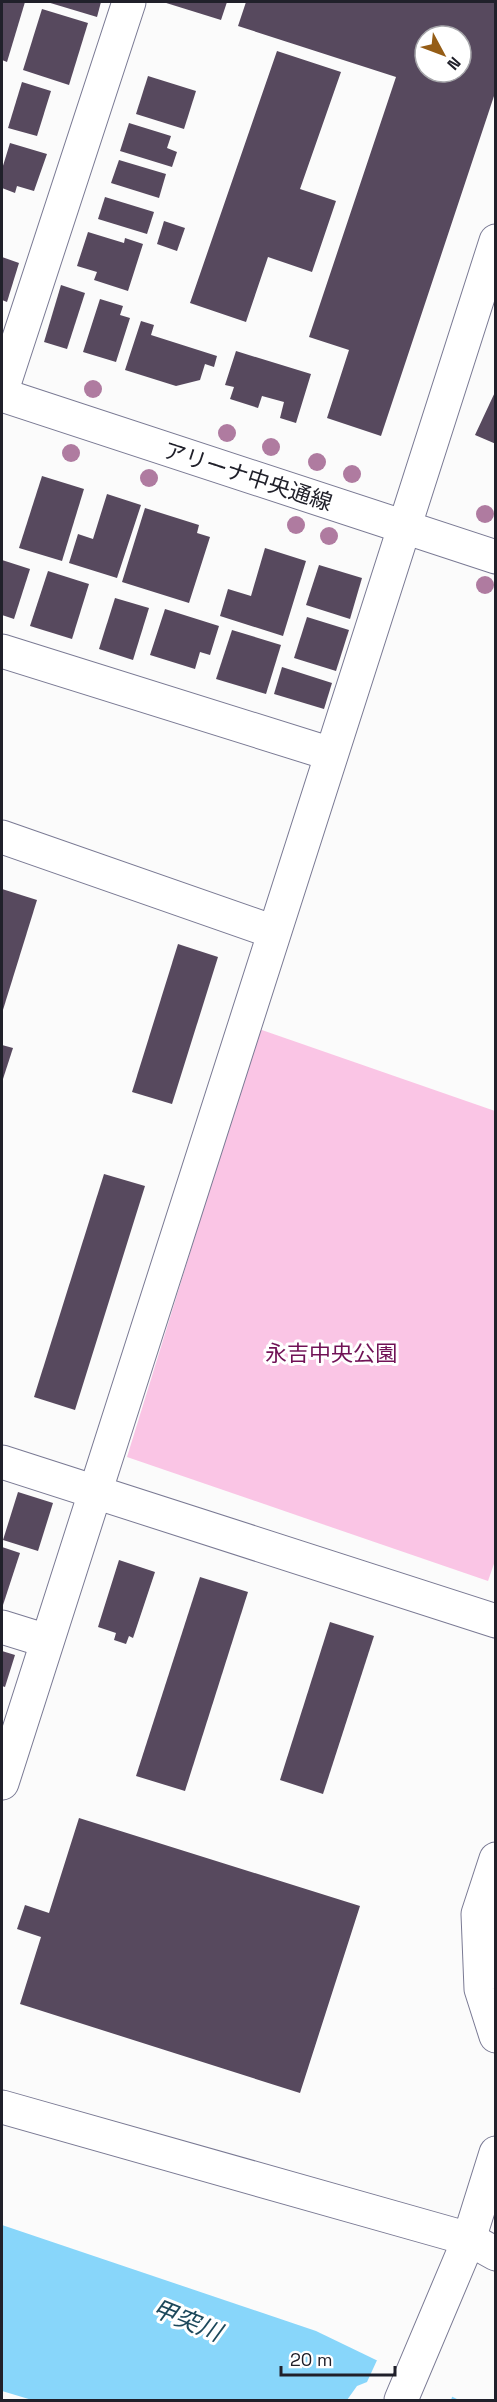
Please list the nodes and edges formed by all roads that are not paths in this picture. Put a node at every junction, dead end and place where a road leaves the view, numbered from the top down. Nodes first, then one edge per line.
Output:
1 (129, 2) edge
2 (495, 241) edge
3 (2, 392) edge
4 (404, 528) junction
5 (495, 557) edge
6 (2, 651) edge
7 (331, 754) junction
8 (2, 837) edge
9 (274, 932) junction
10 (2, 1462) edge
11 (95, 1492) junction
12 (495, 1621) edge
13 (2, 1627) edge
14 (47, 1641) junction
15 (2, 1783) edge
16 (495, 1859) edge
17 (495, 2036) edge
18 (2, 2107) edge
19 (495, 2153) edge
20 (482, 2246) edge
21 (401, 2400) edge

1 - 3 street
2 - 4 street
3 - 4 street, アリーナ中央通線
4 - 5 street, アリーナ中央通線
4 - 7 street
6 - 7 street
7 - 9 street
8 - 9 street
9 - 11 street
10 - 11 street
11 - 12 street
11 - 14 street
13 - 14 street
14 - 15 street
16 - 17 street
18 - 20 street
19 - 20 street
20 - 21 street

